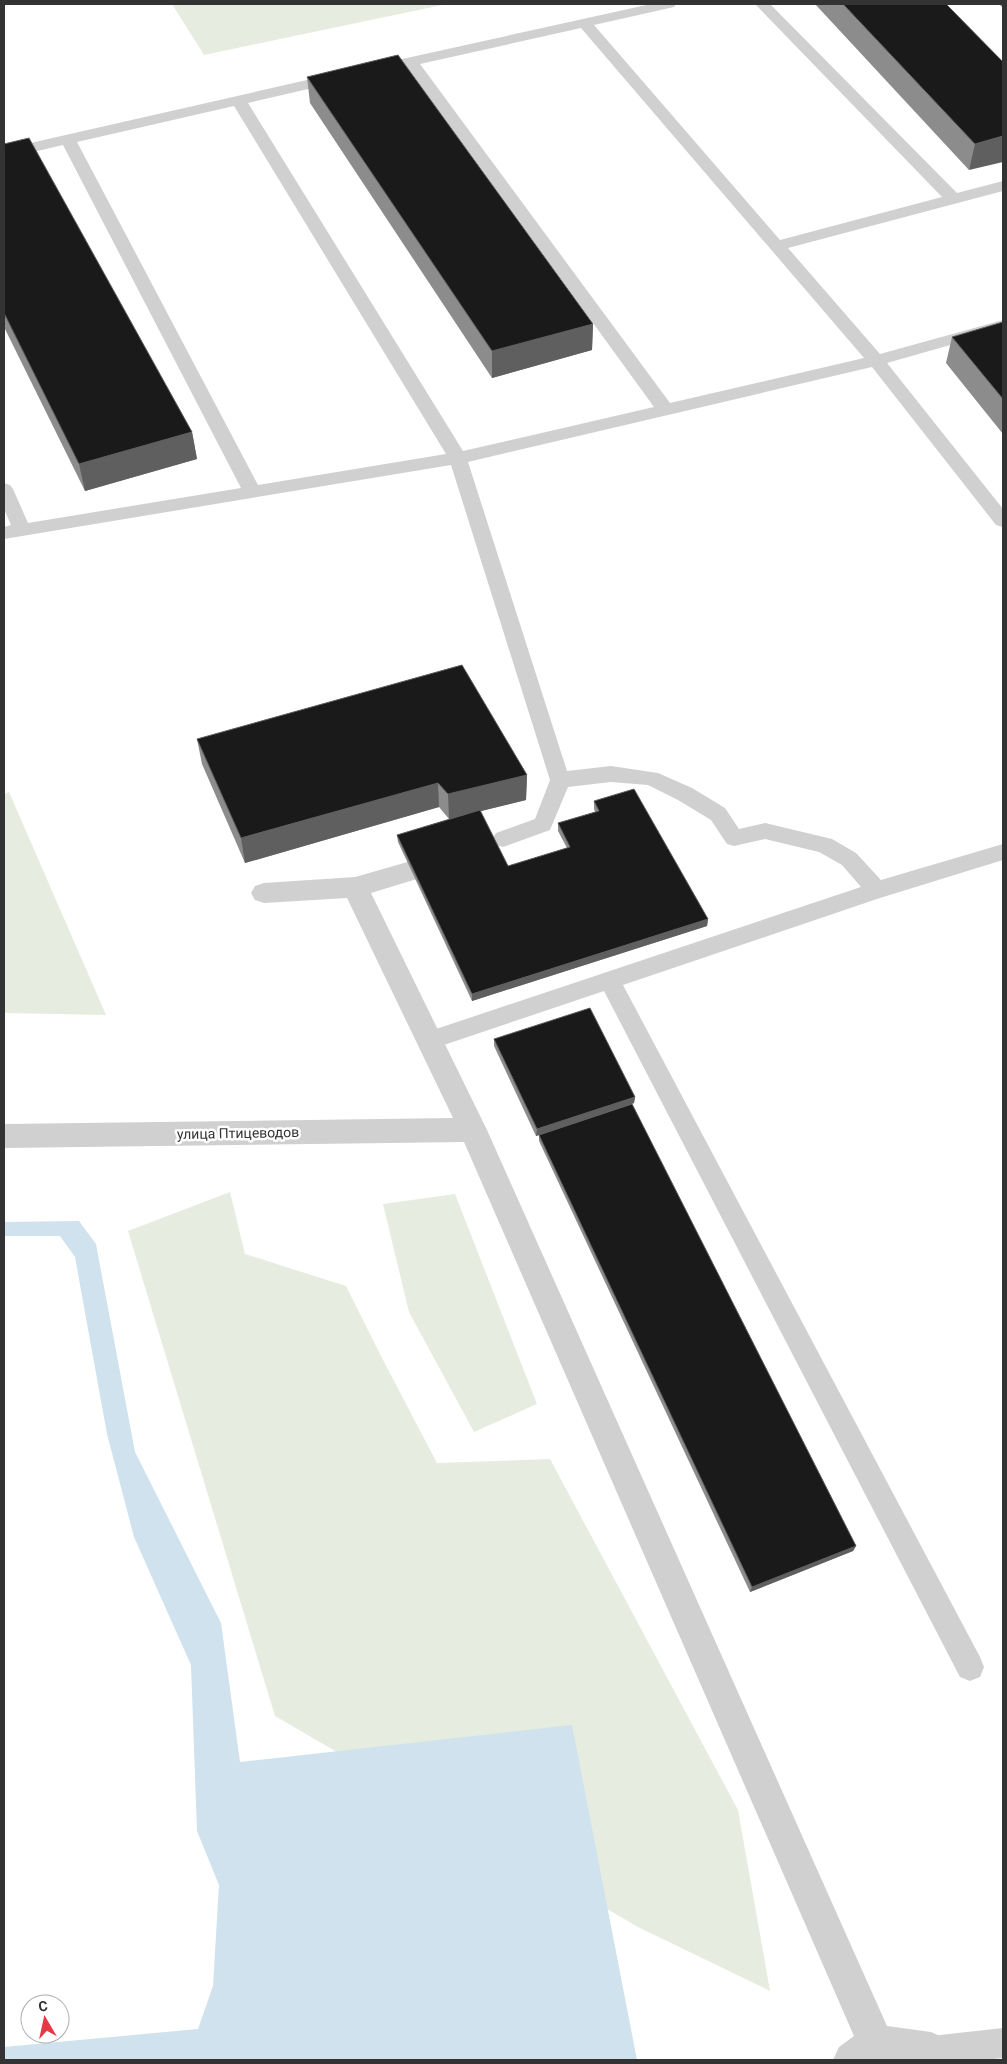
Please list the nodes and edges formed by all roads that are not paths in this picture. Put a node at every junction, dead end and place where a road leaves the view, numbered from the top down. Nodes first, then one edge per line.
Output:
1 (669, 4) edge
2 (762, 4) edge
3 (584, 23) junction
4 (411, 62) junction
5 (239, 101) junction
6 (68, 139) junction
7 (4, 154) edge
8 (1003, 186) edge
9 (952, 199) junction
10 (777, 246) junction
11 (1003, 325) edge
12 (876, 361) junction
13 (666, 410) junction
14 (458, 458) junction
15 (4, 489) edge
16 (252, 491) junction
17 (1003, 521) edge
18 (13, 531) edge
19 (560, 780) junction
20 (503, 839) dead end
21 (1003, 852) edge
22 (411, 871) edge
23 (355, 887) junction
24 (877, 890) junction
25 (264, 893) dead end
26 (610, 981) junction
27 (429, 1041) junction
28 (473, 1130) junction
29 (4, 1136) edge
30 (970, 1668) dead end
31 (1003, 2043) edge
32 (864, 2052) edge
33 (933, 2056) edge

1 - 3 lane
2 - 9 lane
3 - 4 lane
3 - 10 lane
4 - 5 lane
4 - 13 lane
5 - 6 lane
5 - 14 lane
6 - 7 lane
6 - 16 lane
8 - 9 lane
9 - 10 lane
10 - 12 lane
11 - 12 lane
12 - 13 lane
12 - 17 lane
13 - 14 lane
14 - 16 lane
14 - 19 lane
15 - 18 lane
16 - 18 lane
19 - 20 lane
19 - 24 lane
21 - 24 lane
22 - 23 street
23 - 25 street
23 - 27 street
24 - 26 lane
26 - 27 lane
26 - 30 lane
27 - 28 street
28 - 29 street, улица Птицеводов
28 - 32 street
31 - 33 lane
32 - 33 street

